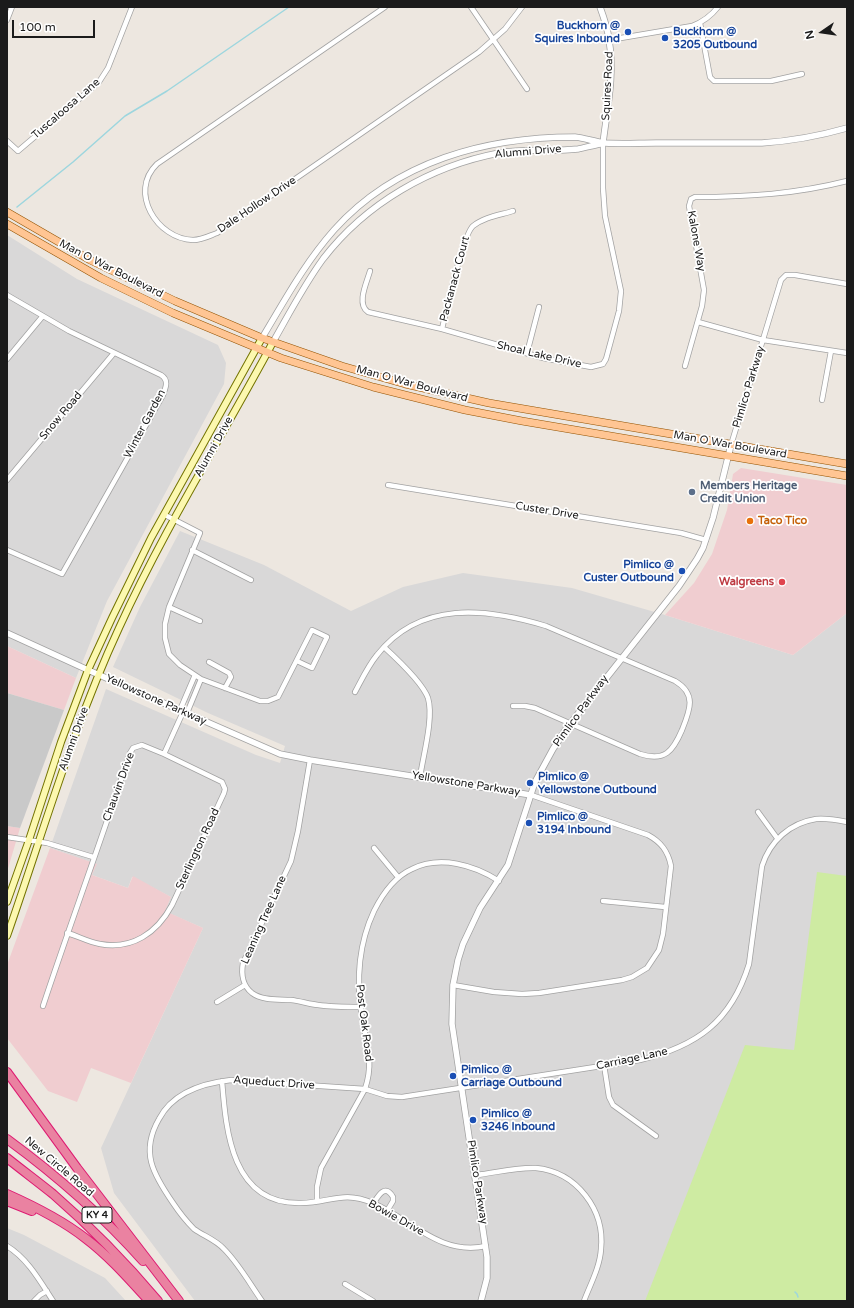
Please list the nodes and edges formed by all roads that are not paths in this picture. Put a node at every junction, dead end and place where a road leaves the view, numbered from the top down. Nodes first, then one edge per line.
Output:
1 (12, 7) edge
2 (132, 7) edge
3 (385, 7) edge
4 (471, 7) edge
5 (522, 7) edge
6 (600, 7) edge
7 (718, 7) edge
8 (7, 20) edge
9 (700, 23) junction
10 (609, 40) junction
11 (494, 41) junction
12 (802, 74) dead end
13 (526, 89) dead end
14 (847, 128) edge
15 (7, 141) edge
16 (603, 143) junction
17 (847, 181) edge
18 (513, 211) dead end
19 (7, 212) edge
20 (7, 224) edge
21 (370, 271) dead end
22 (847, 284) edge
23 (7, 295) edge
24 (539, 307) dead end
25 (42, 317) junction
26 (698, 322) junction
27 (442, 329) junction
28 (262, 338) junction
29 (764, 340) junction
30 (273, 342) junction
31 (256, 348) junction
32 (831, 351) junction
33 (267, 352) junction
34 (114, 353) junction
35 (527, 353) junction
36 (847, 354) edge
37 (7, 358) edge
38 (685, 366) dead end
39 (822, 400) dead end
40 (731, 445) junction
41 (728, 456) junction
42 (847, 464) edge
43 (847, 476) edge
44 (7, 480) edge
45 (388, 485) dead end
46 (165, 515) junction
47 (174, 519) junction
48 (706, 540) junction
49 (7, 550) edge
50 (192, 550) junction
51 (251, 580) dead end
52 (169, 607) junction
53 (200, 621) dead end
54 (7, 633) edge
55 (384, 647) junction
56 (621, 658) junction
57 (297, 661) junction
58 (209, 662) dead end
59 (88, 670) junction
60 (98, 675) junction
61 (194, 675) junction
62 (201, 679) junction
63 (225, 688) junction
64 (355, 692) dead end
65 (513, 706) dead end
66 (183, 712) junction
67 (570, 723) junction
68 (164, 754) junction
69 (310, 760) junction
70 (420, 777) junction
71 (531, 795) junction
72 (758, 812) dead end
73 (847, 822) edge
74 (7, 837) edge
75 (777, 838) junction
76 (29, 840) junction
77 (39, 842) junction
78 (374, 848) dead end
79 (93, 857) junction
80 (398, 877) junction
81 (499, 881) junction
82 (603, 901) dead end
83 (7, 902) edge
84 (665, 907) junction
85 (67, 933) junction
86 (7, 936) edge
87 (245, 985) junction
88 (453, 985) junction
89 (217, 1002) dead end
90 (43, 1006) dead end
91 (361, 1007) junction
92 (604, 1065) junction
93 (7, 1072) edge
94 (222, 1081) junction
95 (462, 1088) junction
96 (365, 1090) junction
97 (656, 1136) dead end
98 (7, 1139) edge
99 (7, 1158) edge
100 (476, 1176) junction
101 (7, 1194) edge
102 (7, 1201) edge
103 (317, 1201) junction
104 (374, 1204) junction
105 (387, 1211) junction
106 (90, 1242) junction
107 (7, 1246) edge
108 (486, 1246) junction
109 (345, 1284) dead end
110 (47, 1291) junction
111 (34, 1301) edge
112 (53, 1301) edge
113 (149, 1301) edge
114 (158, 1301) edge
115 (178, 1301) edge
116 (262, 1301) edge
117 (373, 1301) edge
118 (481, 1301) edge
119 (584, 1301) edge

1 - 8 street
2 - 15 street, Tuscaloosa Lane
3 - 11 street, Dale Hollow Drive
4 - 11 street
5 - 11 street, Dale Hollow Drive
6 - 10 street, Squires Road
7 - 9 street
9 - 10 street
9 - 12 street
10 - 16 street, Squires Road
11 - 13 street
14 - 16 street, Alumni Drive
16 - 28 street, Alumni Drive
16 - 30 street, Alumni Drive
16 - 35 street, Shoal Lake Drive
17 - 26 street, Kalone Way
18 - 27 street, Packanack Court
19 - 28 main road, Man O War Boulevard
20 - 31 main road, Man O War Boulevard
21 - 27 street, Shoal Lake Drive
22 - 29 street, Pimlico Parkway
23 - 25 street, Winter Garden
24 - 35 street
25 - 34 street, Winter Garden
25 - 37 street
26 - 29 street
26 - 38 street, Kalone Way
27 - 35 street, Shoal Lake Drive
28 - 30 main road, Man O War Boulevard
28 - 31 main road, Alumni Drive
29 - 32 street
29 - 40 street, Pimlico Parkway
30 - 33 main road, Alumni Drive
30 - 40 main road, Man O War Boulevard
31 - 33 main road, Man O War Boulevard
31 - 46 main road, Alumni Drive
32 - 36 street
32 - 39 street
33 - 41 main road, Man O War Boulevard
33 - 47 main road, Alumni Drive
34 - 44 street, Snow Road
34 - 49 street, Winter Garden
40 - 41 street, Pimlico Parkway
40 - 42 main road, Man O War Boulevard
41 - 43 main road, Man O War Boulevard
41 - 48 street, Pimlico Parkway
45 - 48 street, Custer Drive
46 - 47 street
46 - 59 main road, Alumni Drive
47 - 50 street
47 - 60 main road, Alumni Drive
48 - 56 street, Pimlico Parkway
50 - 51 street
50 - 52 street
52 - 53 street
52 - 61 street
54 - 59 street, Yellowstone Parkway
55 - 56 street
55 - 64 street
55 - 70 street
56 - 67 street, Pimlico Parkway
56 - 67 street
57 - 57 street
57 - 63 street
58 - 63 street
59 - 60 street, Yellowstone Parkway
59 - 76 main road, Alumni Drive
60 - 66 street, Yellowstone Parkway
60 - 77 main road, Alumni Drive
61 - 62 street
61 - 66 street
62 - 63 street
62 - 66 street
65 - 67 street
66 - 68 street
66 - 69 street, Yellowstone Parkway
67 - 71 street, Pimlico Parkway
68 - 79 street, Chauvin Drive
68 - 85 street, Sterlington Road
69 - 70 street, Yellowstone Parkway
69 - 87 street, Leaning Tree Lane
70 - 71 street, Yellowstone Parkway
71 - 81 street, Pimlico Parkway
71 - 84 street, Yellowstone Parkway
72 - 75 street
73 - 75 street, Carriage Lane
74 - 76 street
75 - 92 street, Carriage Lane
76 - 77 street
76 - 83 main road, Alumni Drive
77 - 79 street
77 - 86 main road, Alumni Drive
78 - 80 street
79 - 85 street, Chauvin Drive
80 - 81 street, Post Oak Road
80 - 91 street, Post Oak Road
81 - 88 street, Pimlico Parkway
82 - 84 street
84 - 88 street, Yellowstone Parkway
85 - 90 street, Chauvin Drive
87 - 89 street
87 - 91 street
88 - 95 street, Pimlico Parkway
91 - 96 street, Post Oak Road
92 - 95 street, Carriage Lane
92 - 97 street
93 - 115 highway
94 - 96 street, Aqueduct Drive
94 - 103 street, Bowie Drive
94 - 116 street, Aqueduct Drive
95 - 96 street, Carriage Lane
95 - 100 street, Pimlico Parkway
96 - 103 street, Post Oak Road
98 - 115 highway, New Circle Road / KY 4
99 - 114 highway, KY 4
100 - 108 street, Pimlico Parkway
100 - 119 street
101 - 106 highway
102 - 106 highway
103 - 104 street, Bowie Drive
104 - 105 street, Bowie Drive
104 - 105 street
105 - 108 street, Bowie Drive
106 - 113 highway
107 - 110 street
108 - 118 street, Pimlico Parkway
109 - 117 street
110 - 111 street
110 - 112 street

